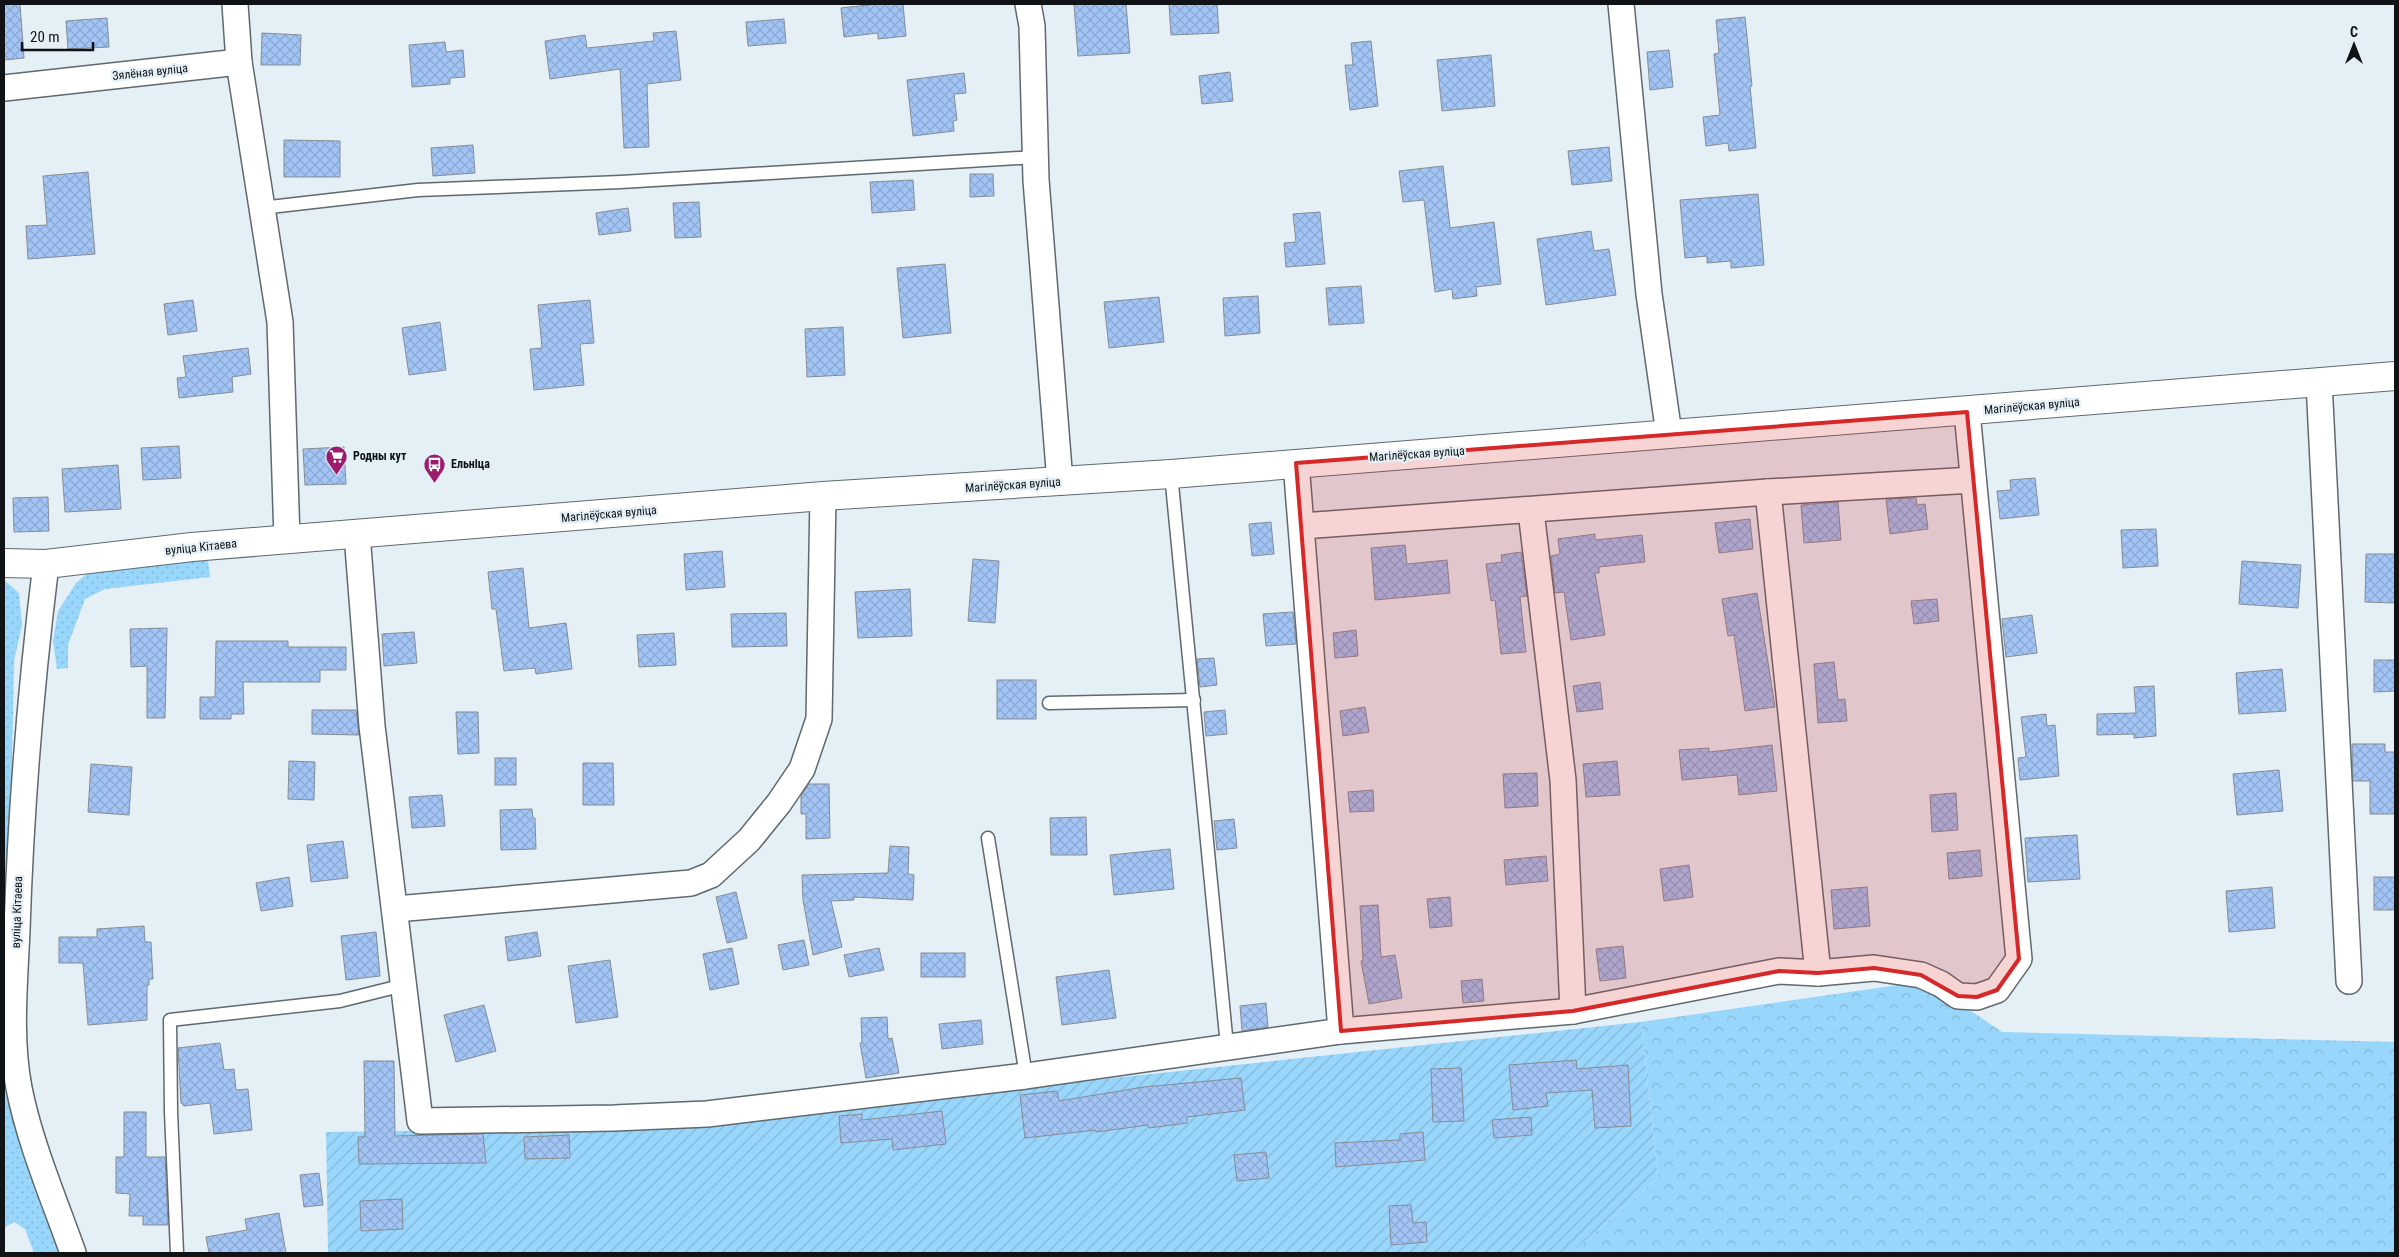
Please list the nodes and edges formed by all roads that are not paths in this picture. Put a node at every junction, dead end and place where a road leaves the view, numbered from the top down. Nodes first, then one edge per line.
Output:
1 (235, 4) edge
2 (1028, 4) edge
3 (1621, 4) edge
4 (239, 62) junction
5 (4, 88) edge
6 (1035, 157) junction
7 (262, 208) junction
8 (2395, 376) edge
9 (2319, 382) junction
10 (1967, 412) junction
11 (1669, 434) junction
12 (1296, 463) junction
13 (1171, 474) junction
14 (1973, 480) junction
15 (1060, 482) junction
16 (1768, 492) junction
17 (823, 496) junction
18 (1531, 511) junction
19 (1302, 526) junction
20 (357, 534) junction
21 (287, 539) junction
22 (4, 562) edge
23 (46, 564) junction
24 (1194, 700) junction
25 (1049, 703) dead end
26 (988, 838) dead end
27 (396, 909) junction
28 (1818, 973) junction
29 (2348, 980) dead end
30 (404, 985) junction
31 (1573, 1011) junction
32 (1341, 1031) junction
33 (1227, 1046) junction
34 (1026, 1076) junction
35 (73, 1253) edge
36 (177, 1253) edge

1 - 4 street
2 - 6 street
3 - 11 street
4 - 5 street, Зялёная вуліца
4 - 7 street
6 - 7 lane
6 - 15 street
7 - 21 street
8 - 9 main road, Магілёўская вуліца
9 - 10 main road, Магілёўская вуліца
9 - 29 street
10 - 11 main road, Магілёўская вуліца
10 - 14 street
11 - 12 main road, Магілёўская вуліца
12 - 13 main road, Магілёўская вуліца
12 - 19 street
13 - 15 main road, Магілёўская вуліца
13 - 24 lane
14 - 16 street
14 - 28 street
15 - 17 main road, Магілёўская вуліца
16 - 18 street
16 - 28 street
17 - 20 main road, Магілёўская вуліца
17 - 27 street
18 - 19 street
18 - 31 street
19 - 32 street
20 - 21 main road, вуліца Кітаева
20 - 27 street
21 - 23 main road, вуліца Кітаева
22 - 23 main road, вуліца Кітаева
23 - 35 street, вуліца Кітаева
24 - 25 lane
24 - 33 lane
26 - 34 lane
27 - 30 street
28 - 31 street
30 - 34 street
30 - 36 lane
31 - 32 street
32 - 33 street
33 - 34 street

